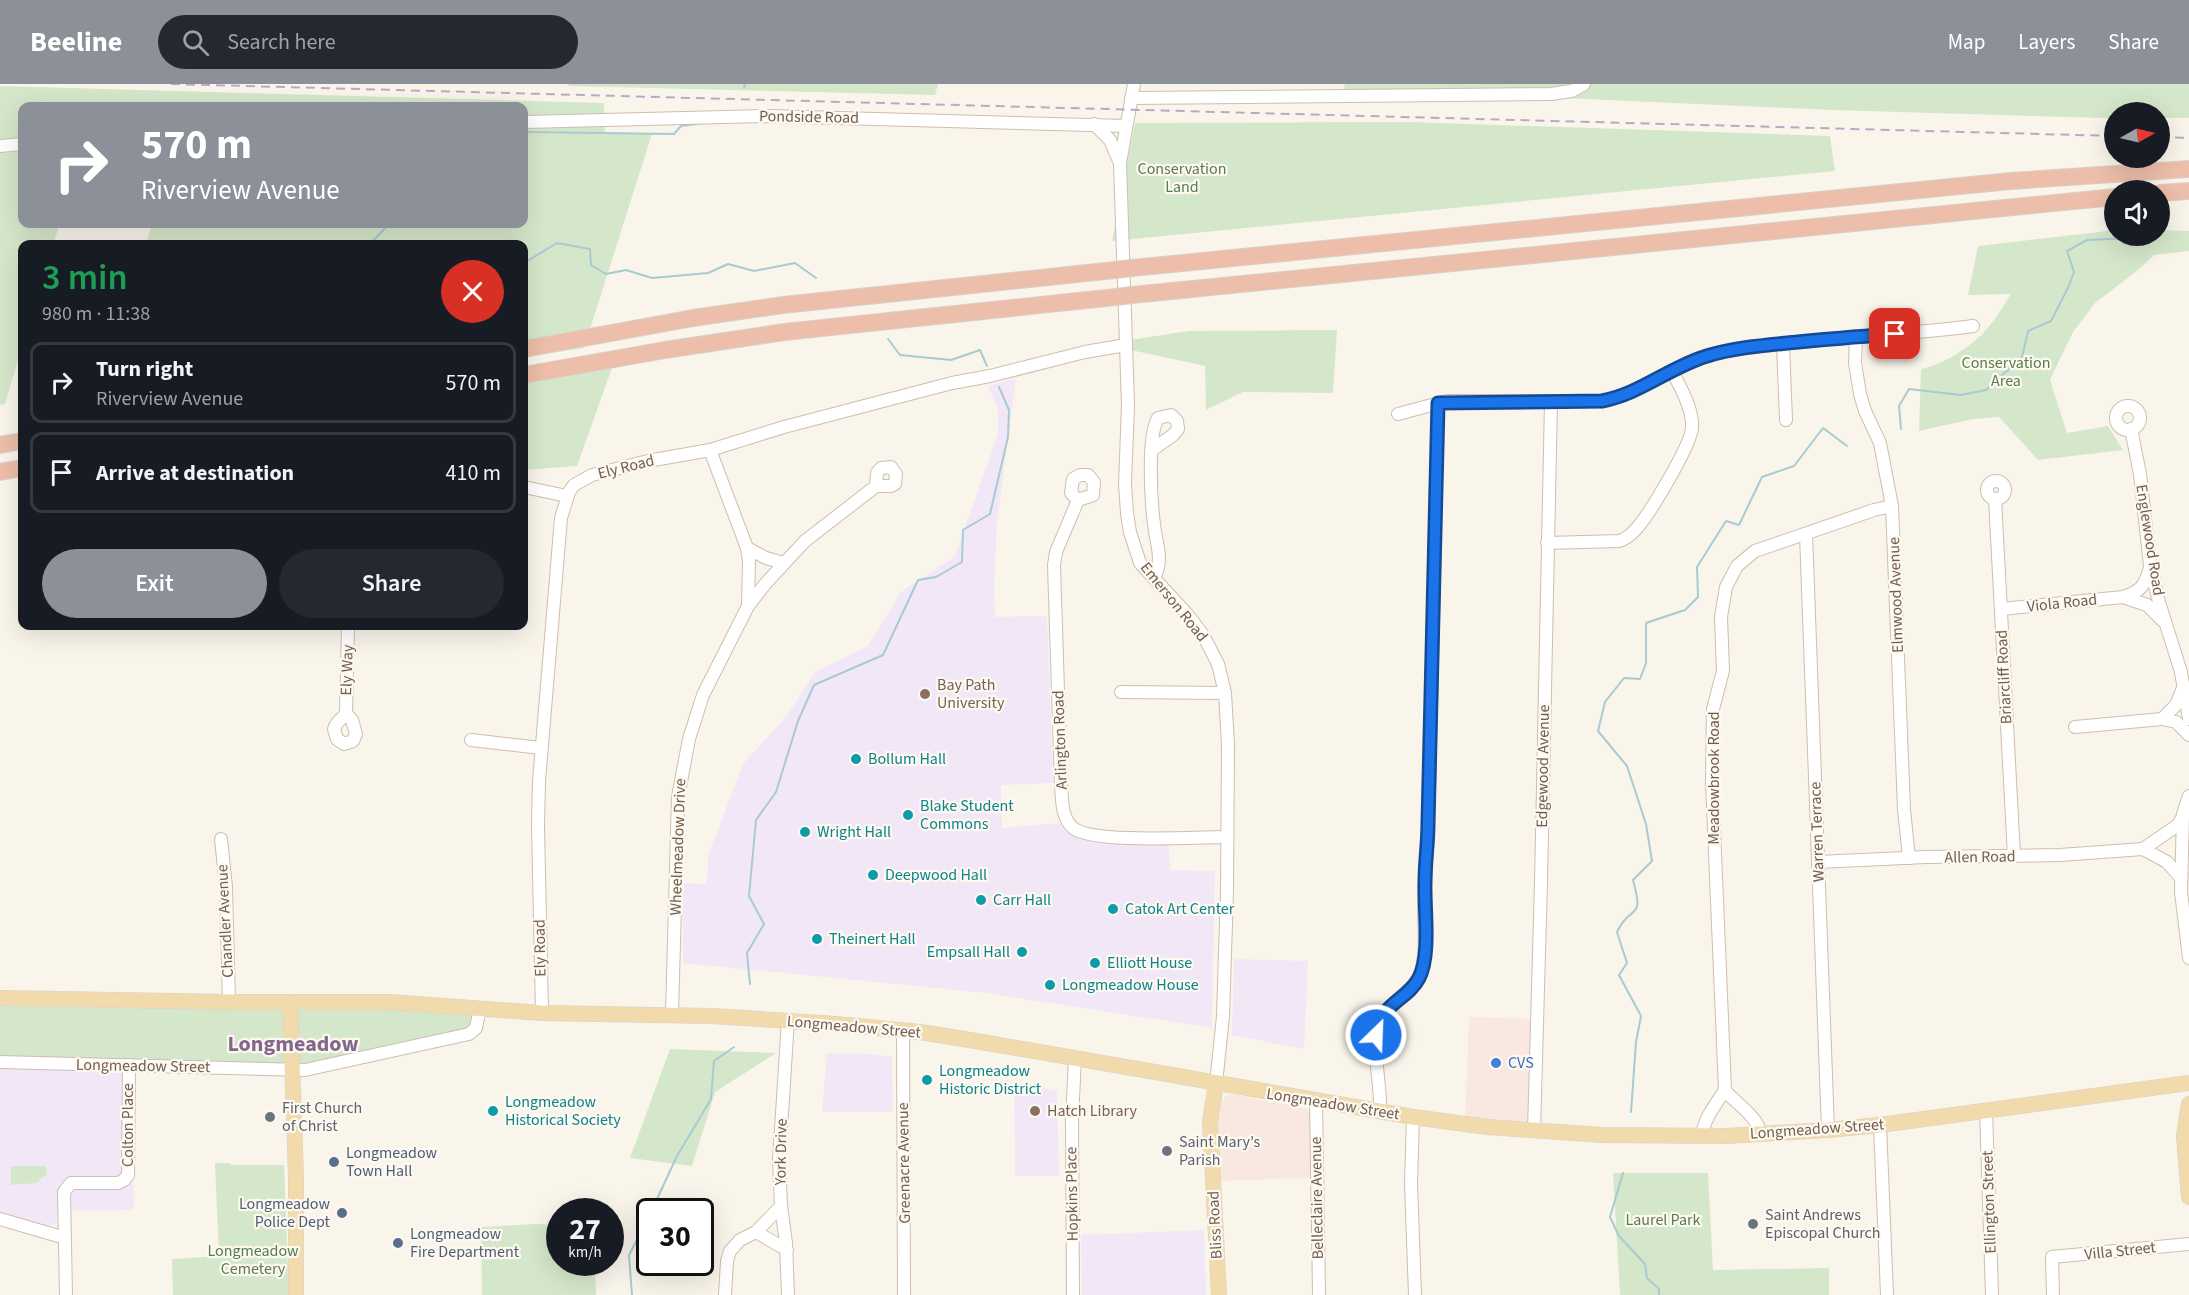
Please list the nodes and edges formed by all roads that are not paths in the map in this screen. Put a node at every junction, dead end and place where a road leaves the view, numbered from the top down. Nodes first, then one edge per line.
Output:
1 (1134, 84) edge
2 (1584, 84) edge
3 (1131, 98) junction
4 (528, 122) edge
5 (1094, 124) junction
6 (1126, 126) junction
7 (18, 144) edge
8 (0, 146) edge
9 (1120, 163) junction
10 (2189, 170) edge
11 (2189, 191) edge
12 (2170, 192) edge
13 (2104, 197) edge
14 (1973, 326) dead end
15 (1856, 337) junction
16 (1783, 344) junction
17 (1126, 345) junction
18 (528, 348) edge
19 (1672, 371) junction
20 (528, 374) edge
21 (1551, 402) junction
22 (1438, 403) junction
23 (1398, 414) dead end
24 (1786, 420) dead end
25 (2131, 429) dead end
26 (18, 442) edge
27 (0, 445) edge
28 (710, 450) junction
29 (1152, 450) dead end
30 (18, 469) edge
31 (0, 472) edge
32 (876, 486) dead end
33 (528, 488) edge
34 (567, 496) junction
35 (1995, 499) dead end
36 (1078, 500) dead end
37 (1892, 506) junction
38 (1806, 534) junction
39 (1547, 543) junction
40 (747, 548) junction
41 (784, 563) junction
42 (2150, 565) junction
43 (1154, 578) junction
44 (2123, 597) junction
45 (748, 606) junction
46 (2001, 609) junction
47 (2167, 626) junction
48 (348, 630) edge
49 (2184, 685) junction
50 (1121, 692) dead end
51 (1226, 693) junction
52 (346, 714) dead end
53 (2162, 719) junction
54 (2189, 719) edge
55 (2075, 727) dead end
56 (2189, 735) edge
57 (471, 740) dead end
58 (541, 748) junction
59 (2189, 796) edge
60 (2184, 814) junction
61 (1227, 837) junction
62 (221, 839) dead end
63 (2143, 849) junction
64 (2014, 856) junction
65 (1909, 858) junction
66 (1818, 862) junction
67 (2181, 878) junction
68 (2189, 958) edge
69 (0, 999) edge
70 (229, 1002) junction
71 (290, 1003) junction
72 (480, 1009) junction
73 (542, 1013) junction
74 (672, 1014) junction
75 (788, 1020) junction
76 (903, 1030) junction
77 (1074, 1058) junction
78 (0, 1062) edge
79 (129, 1065) junction
80 (292, 1070) junction
81 (2189, 1083) edge
82 (1216, 1084) junction
83 (1725, 1090) junction
84 (1316, 1100) junction
85 (2189, 1104) edge
86 (1986, 1110) junction
87 (1380, 1112) junction
88 (1413, 1117) junction
89 (1881, 1125) junction
90 (1828, 1130) junction
91 (1534, 1131) junction
92 (1761, 1134) junction
93 (1702, 1136) junction
94 (2189, 1197) edge
95 (781, 1206) junction
96 (0, 1219) edge
97 (756, 1232) junction
98 (65, 1238) junction
99 (2189, 1244) edge
100 (786, 1250) junction
101 (66, 1295) edge
102 (296, 1295) edge
103 (725, 1295) edge
104 (788, 1295) edge
105 (904, 1295) edge
106 (1073, 1295) edge
107 (1219, 1295) edge
108 (1319, 1295) edge
109 (1415, 1295) edge
110 (1887, 1295) edge
111 (1992, 1295) edge
112 (2053, 1295) edge

1 - 3 street, Emerson Road
2 - 3 street
3 - 6 street, Emerson Road
4 - 5 street, Pondside Road
5 - 6 street, Pondside Road
5 - 9 street
6 - 9 street, Emerson Road
7 - 8 street
9 - 17 street, Emerson Road
10 - 18 highway, bridge
11 - 12 highway
13 - 20 highway
14 - 15 street
15 - 16 street
15 - 37 street, Elmwood Avenue
16 - 19 street
16 - 24 street
17 - 28 street, Ely Road
17 - 43 street, Emerson Road
19 - 21 street
19 - 39 street
21 - 22 street
21 - 39 street, Edgewood Avenue
22 - 23 street
22 - 87 street
25 - 42 street, Englewood Road
26 - 27 highway
28 - 34 street, Ely Road
28 - 40 street
29 - 43 street
30 - 31 highway
32 - 41 street, Wheelmeadow Drive
33 - 34 street
34 - 58 street, Ely Road
35 - 46 street, Briarcliff Road
36 - 61 street, Arlington Road
37 - 38 street, Meadowbrook Road
37 - 65 street, Elmwood Avenue
38 - 66 street, Warren Terrace
38 - 83 street, Meadowbrook Road
39 - 91 street, Edgewood Avenue
40 - 41 street
40 - 45 street
41 - 45 street, Wheelmeadow Drive
42 - 44 street
42 - 47 street, Englewood Road
43 - 51 street, Emerson Road
44 - 46 street, Viola Road
44 - 47 street, Viola Road
45 - 74 street, Wheelmeadow Drive
46 - 64 street, Briarcliff Road
47 - 49 street, Englewood Road
48 - 52 street, Ely Way
49 - 53 street
49 - 54 street, Englewood Road
50 - 51 street
51 - 61 street, Emerson Road
53 - 55 street
53 - 56 street
57 - 58 street
58 - 73 street, Ely Road
59 - 60 street
60 - 63 street
60 - 67 street
61 - 82 street, Emerson Road
62 - 70 street, Chandler Avenue
63 - 64 street, Allen Road
63 - 67 street
64 - 65 street, Allen Road
65 - 66 street, Allen Road
66 - 90 street, Warren Terrace
67 - 68 street
69 - 70 main road, Longmeadow Street
70 - 71 main road, Longmeadow Street
71 - 72 main road, Longmeadow Street
71 - 80 main road
72 - 73 main road, Longmeadow Street
72 - 80 street, Longmeadow Street
73 - 74 main road, Longmeadow Street
74 - 75 main road, Longmeadow Street
75 - 76 main road, Longmeadow Street
75 - 95 street, York Drive
76 - 77 main road, Longmeadow Street
76 - 105 street, Greenacre Avenue
77 - 82 main road, Longmeadow Street
77 - 106 street, Hopkins Place
78 - 79 street, Longmeadow Street
79 - 80 street, Longmeadow Street
79 - 98 street, Colton Place
80 - 102 main road
81 - 86 main road, Longmeadow Street
82 - 84 main road, Longmeadow Street
82 - 107 main road, Bliss Road
83 - 92 street
83 - 93 street
84 - 87 main road, Longmeadow Street
84 - 108 street, Belleclaire Avenue
85 - 94 main road
86 - 89 main road, Longmeadow Street
86 - 111 street, Ellington Street
87 - 88 main road, Longmeadow Street
88 - 91 main road, Longmeadow Street
88 - 109 street
89 - 90 main road, Longmeadow Street
89 - 110 street
90 - 92 main road, Longmeadow Street
91 - 93 main road, Longmeadow Street
92 - 93 main road, Longmeadow Street
95 - 97 street, York Drive
95 - 100 street
96 - 98 street
97 - 100 street
97 - 103 street, York Drive
98 - 101 street, Colton Place
99 - 112 street, Villa Street
100 - 104 street

